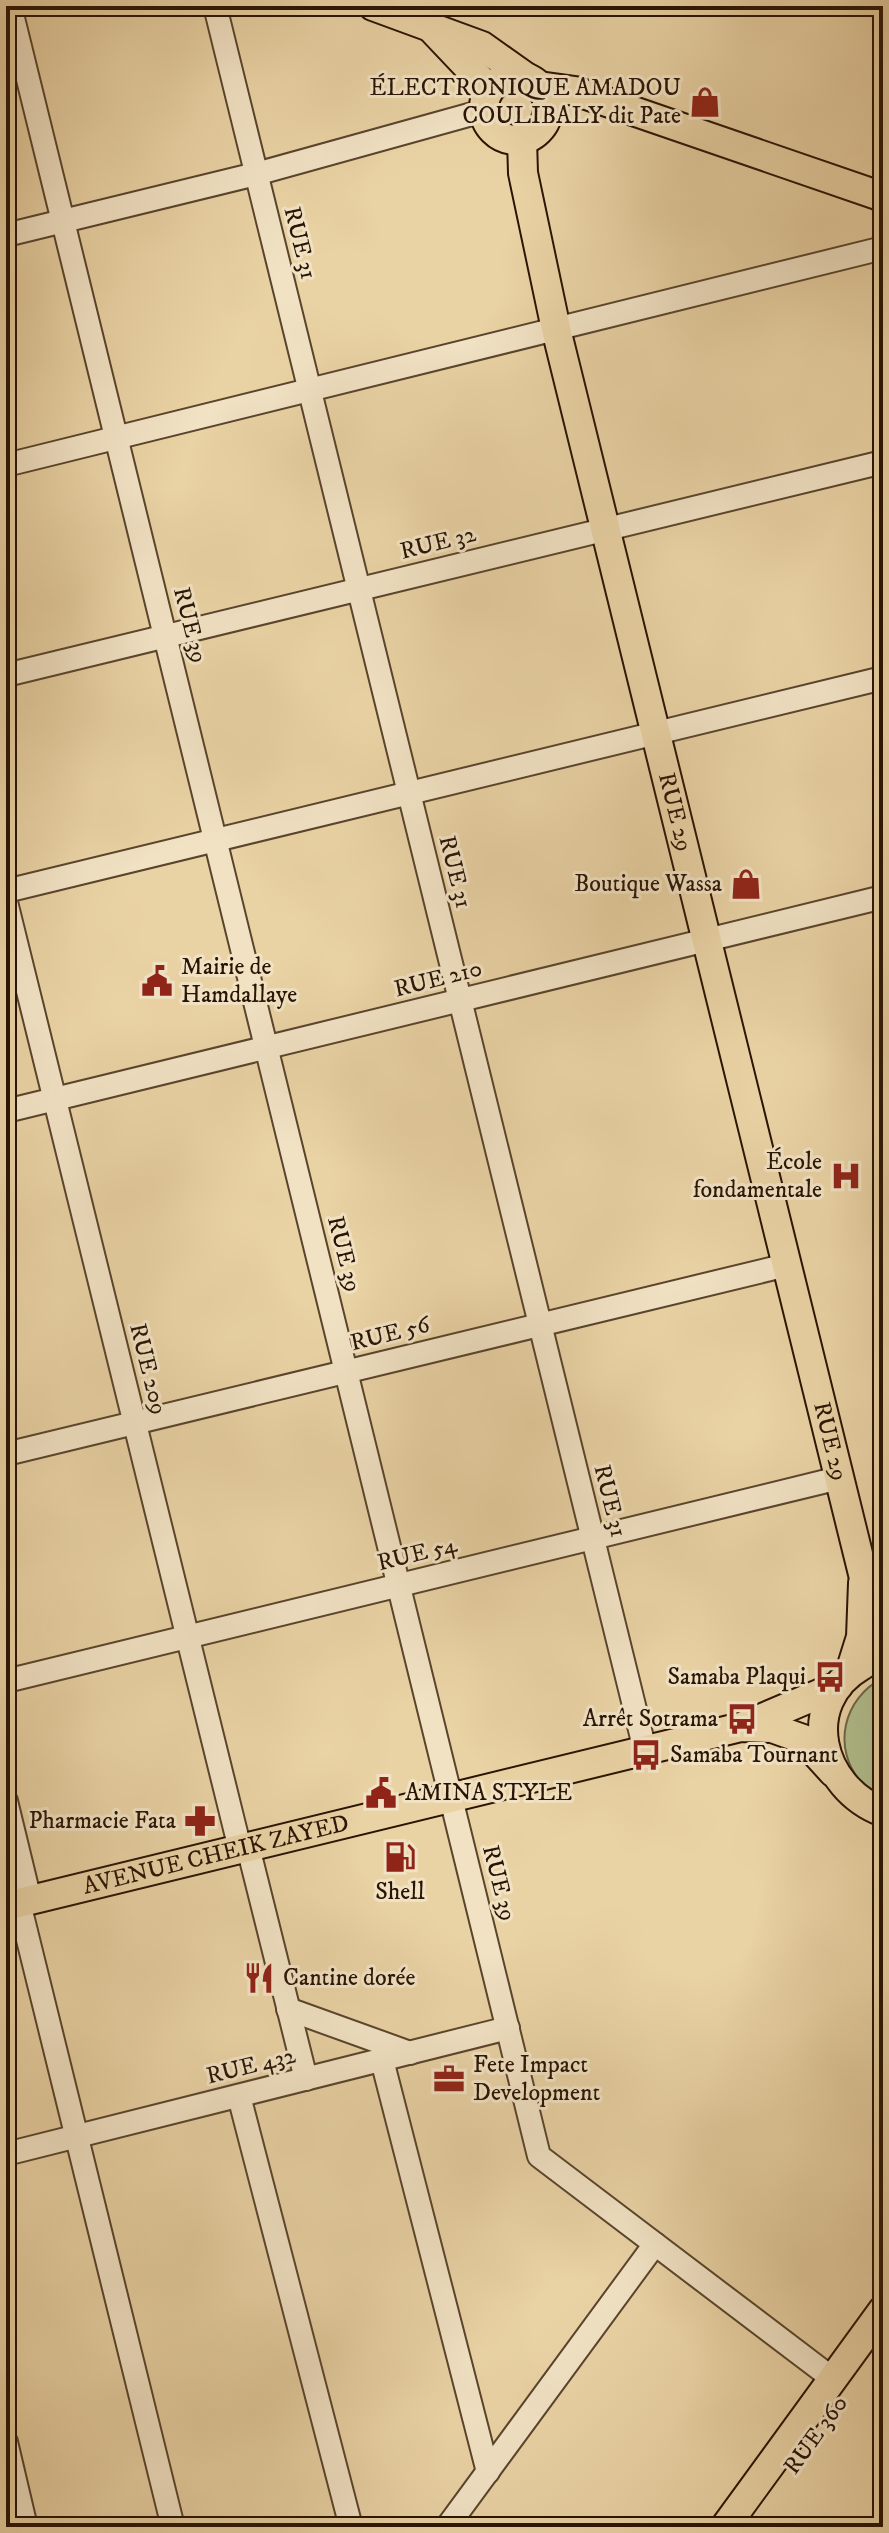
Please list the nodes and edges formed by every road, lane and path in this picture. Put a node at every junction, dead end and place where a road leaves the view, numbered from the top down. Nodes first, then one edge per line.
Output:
1 (10, 6) edge
2 (215, 6) edge
3 (373, 6) edge
4 (431, 27) junction
5 (535, 83) junction
6 (486, 100) junction
7 (613, 104) junction
8 (547, 118) junction
9 (522, 140) junction
10 (256, 174) junction
11 (883, 197) edge
12 (63, 221) junction
13 (6, 235) edge
14 (883, 248) edge
15 (556, 329) junction
16 (309, 390) junction
17 (117, 437) junction
18 (883, 462) edge
19 (6, 465) edge
20 (606, 529) junction
21 (359, 589) junction
22 (166, 636) junction
23 (6, 675) edge
24 (883, 678) edge
25 (656, 733) junction
26 (409, 793) junction
27 (216, 840) junction
28 (6, 891) edge
29 (883, 897) edge
30 (6, 902) edge
31 (707, 940) junction
32 (460, 1000) junction
33 (267, 1047) junction
34 (55, 1099) junction
35 (6, 1111) edge
36 (787, 1265) junction
37 (540, 1325) junction
38 (346, 1372) junction
39 (135, 1423) junction
40 (6, 1454) edge
41 (839, 1478) junction
42 (592, 1538) junction
43 (863, 1574) junction
44 (399, 1585) junction
45 (883, 1616) edge
46 (187, 1637) junction
47 (883, 1655) edge
48 (844, 1679) junction
49 (6, 1681) edge
50 (741, 1727) junction
51 (645, 1750) junction
52 (833, 1772) junction
53 (451, 1797) junction
54 (6, 1801) edge
55 (877, 1814) edge
56 (244, 1848) junction
57 (19, 1903) edge
58 (288, 2009) junction
59 (508, 2028) junction
60 (410, 2053) junction
61 (382, 2060) junction
62 (306, 2079) junction
63 (239, 2096) junction
64 (77, 2137) junction
65 (6, 2154) edge
66 (655, 2244) junction
67 (883, 2310) edge
68 (883, 2342) edge
69 (833, 2379) junction
70 (6, 2442) edge
71 (488, 2472) junction
72 (26, 2527) edge
73 (173, 2527) edge
74 (351, 2527) edge
75 (447, 2527) edge
76 (725, 2527) edge
77 (748, 2527) edge

1 - 12 street, RUE 39
2 - 10 street, RUE 31
3 - 4 main road
4 - 5 main road
4 - 6 main road
5 - 6 main road
5 - 7 main road
5 - 8 main road
6 - 9 main road
6 - 10 street
7 - 8 main road
7 - 11 main road
8 - 9 main road
9 - 15 main road, RUE 29
10 - 12 street
10 - 16 street, RUE 31
12 - 13 street
12 - 17 street, RUE 39
14 - 15 street
15 - 16 street
15 - 20 main road, RUE 29
16 - 17 street
16 - 21 street, RUE 31
17 - 19 street
17 - 22 street, RUE 39
18 - 20 street, RUE 32
20 - 21 street, RUE 32
20 - 25 main road, RUE 29
21 - 22 street, RUE 32
21 - 26 street, RUE 31
22 - 23 street, RUE 32
22 - 27 street, RUE 39
24 - 25 street
25 - 26 street
25 - 31 main road, RUE 29
26 - 27 street
26 - 32 street, RUE 31
27 - 28 street
27 - 33 street, RUE 39
29 - 31 street, RUE 210
30 - 34 street, RUE 209
31 - 32 street, RUE 210
31 - 36 main road, RUE 29
32 - 33 street, RUE 210
32 - 37 street, RUE 31
33 - 34 street, RUE 210
33 - 38 street, RUE 39
34 - 35 street, RUE 210
34 - 39 street, RUE 209
36 - 37 street, RUE 56
36 - 41 main road, RUE 29
37 - 38 street, RUE 56
37 - 42 street, RUE 31
38 - 39 street, RUE 56
38 - 44 street, RUE 39
39 - 40 street, RUE 56
39 - 46 street, RUE 209
41 - 42 street, RUE 54
41 - 43 main road, RUE 29
42 - 44 street, RUE 54
42 - 51 street, RUE 31
43 - 45 main road, RUE 29
43 - 48 main road, RUE 29
44 - 46 street, RUE 54
44 - 53 street, RUE 39
46 - 49 street, RUE 54
46 - 56 street, RUE 209
47 - 48 main road
48 - 50 main road
48 - 52 main road, RUE 29
50 - 51 main road, AVENUE CHEIK ZAYED
50 - 52 main road, AVENUE CHEIK ZAYED
51 - 53 main road, AVENUE CHEIK ZAYED
52 - 55 main road, AVENUE CHEIK ZAYED
53 - 56 main road, AVENUE CHEIK ZAYED
53 - 59 street, RUE 39
54 - 57 street
56 - 57 main road, AVENUE CHEIK ZAYED
56 - 58 street, RUE 209
57 - 64 street
58 - 60 street
58 - 62 street, RUE 209
59 - 60 street, RUE 432
59 - 66 street, RUE 39
60 - 61 street, RUE 432
61 - 62 street, RUE 432
61 - 71 street
62 - 63 street, RUE 432
63 - 64 street, RUE 432
63 - 74 street
64 - 65 street, RUE 432
64 - 73 street
66 - 69 street, RUE 39
66 - 71 street
67 - 69 main road
68 - 77 main road, RUE 360
69 - 76 main road
70 - 72 street
71 - 75 street

